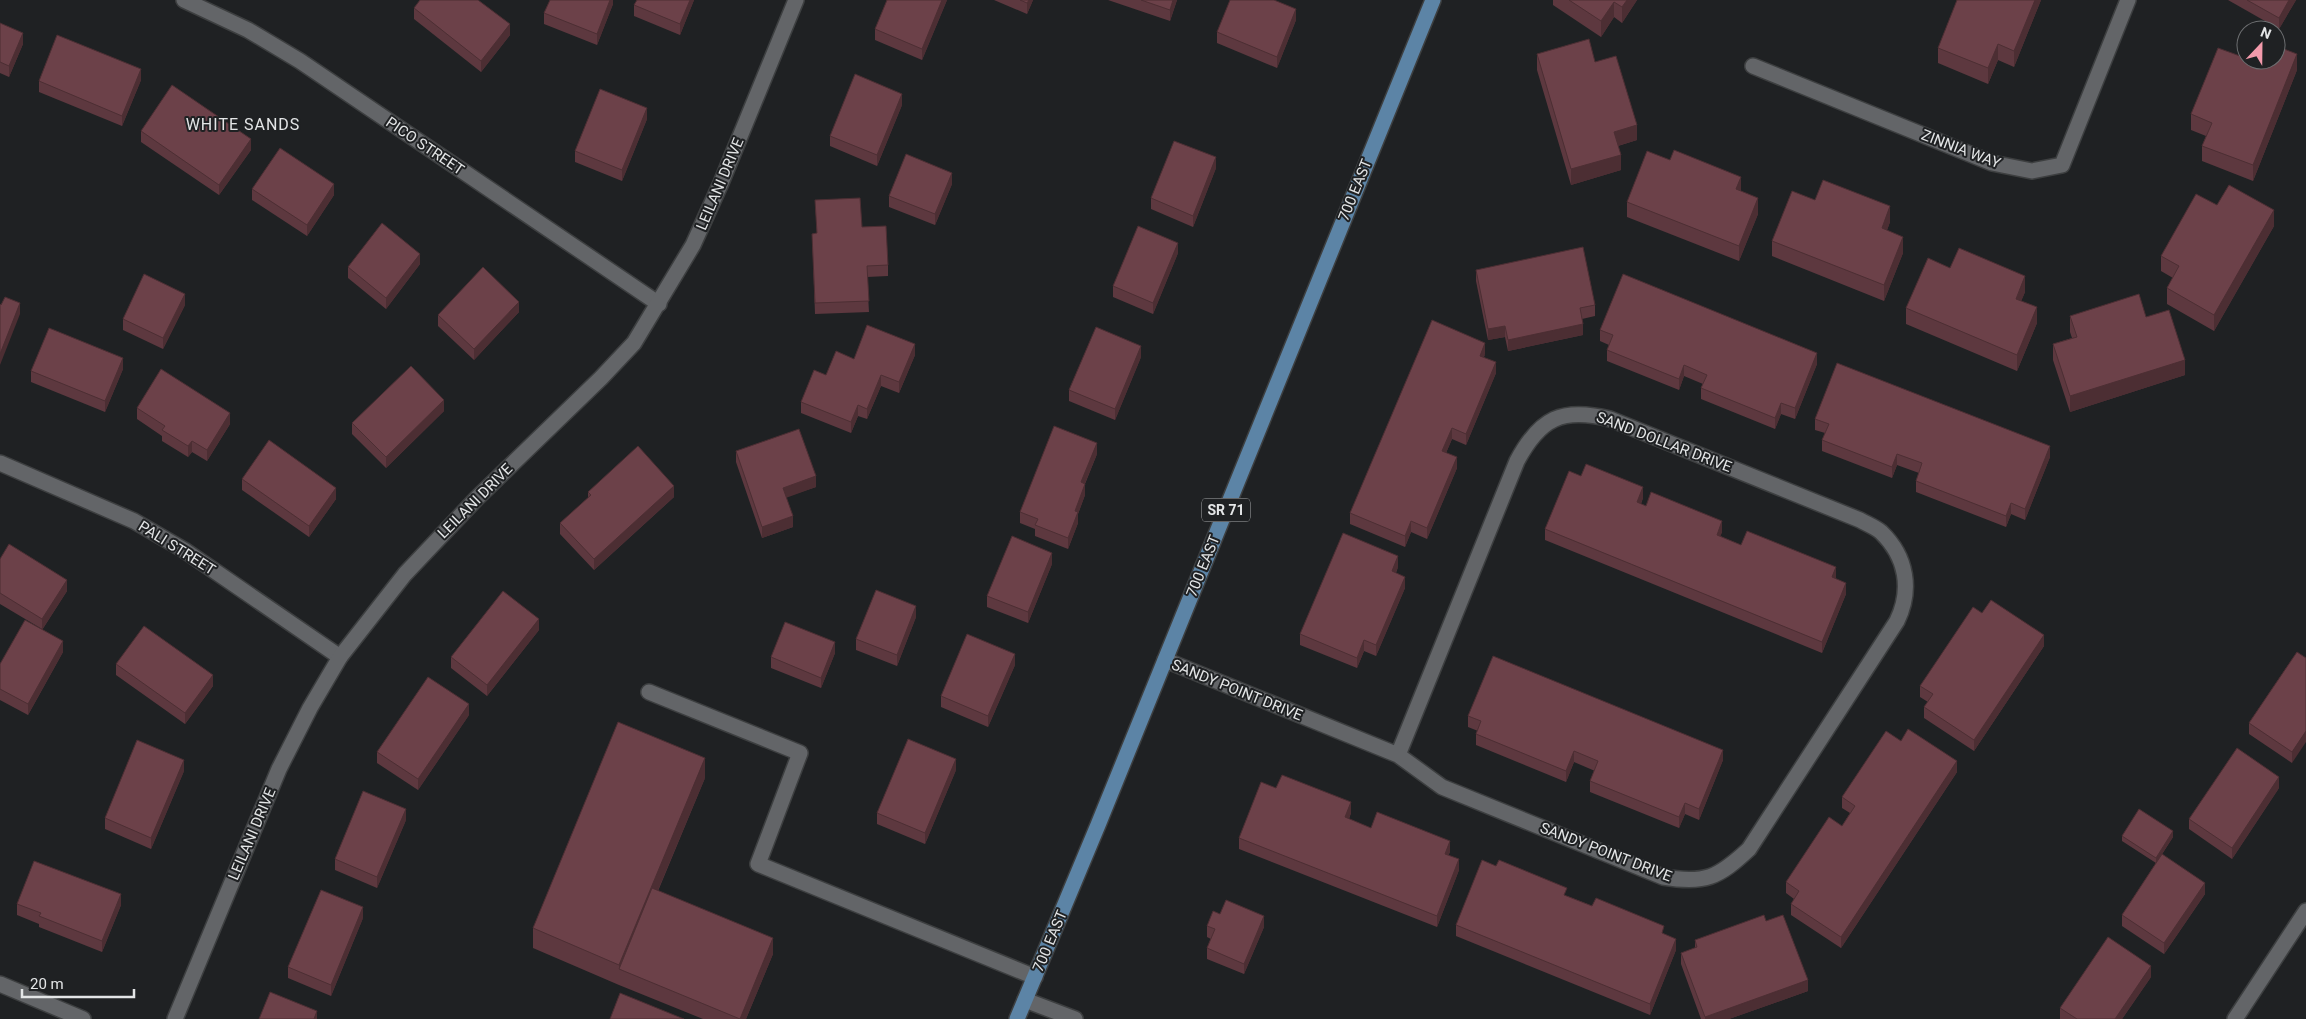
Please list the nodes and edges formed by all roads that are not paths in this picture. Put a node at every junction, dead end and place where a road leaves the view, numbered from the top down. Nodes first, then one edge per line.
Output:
1 (184, 0) edge
2 (796, 0) edge
3 (1433, 0) edge
4 (2128, 0) edge
5 (1753, 66) dead end
6 (659, 304) junction
7 (0, 463) edge
8 (1904, 570) joint
9 (340, 657) junction
10 (1165, 660) junction
11 (649, 692) dead end
12 (1398, 755) junction
13 (2306, 911) edge
14 (1035, 977) junction
15 (0, 984) edge
16 (1025, 1000) junction
17 (83, 1019) edge
18 (176, 1019) edge
19 (1017, 1019) edge
20 (1075, 1019) edge
21 (2235, 1019) edge

1 - 6 street, PICO STREET
2 - 6 street, LEILANI DRIVE
3 - 10 main road, 700 EAST / SR 71
4 - 5 street, ZINNIA WAY
6 - 9 street, LEILANI DRIVE
7 - 9 street, PALI STREET
8 - 12 street, SANDY POINT DRIVE
8 - 12 street, SAND DOLLAR DRIVE
9 - 18 street, LEILANI DRIVE
10 - 12 street, SANDY POINT DRIVE
10 - 14 main road, 700 EAST / SR 71
11 - 14 street
13 - 21 street
14 - 16 main road, 700 EAST / SR 71
15 - 17 street
16 - 19 main road, 700 EAST / SR 71
16 - 20 street

